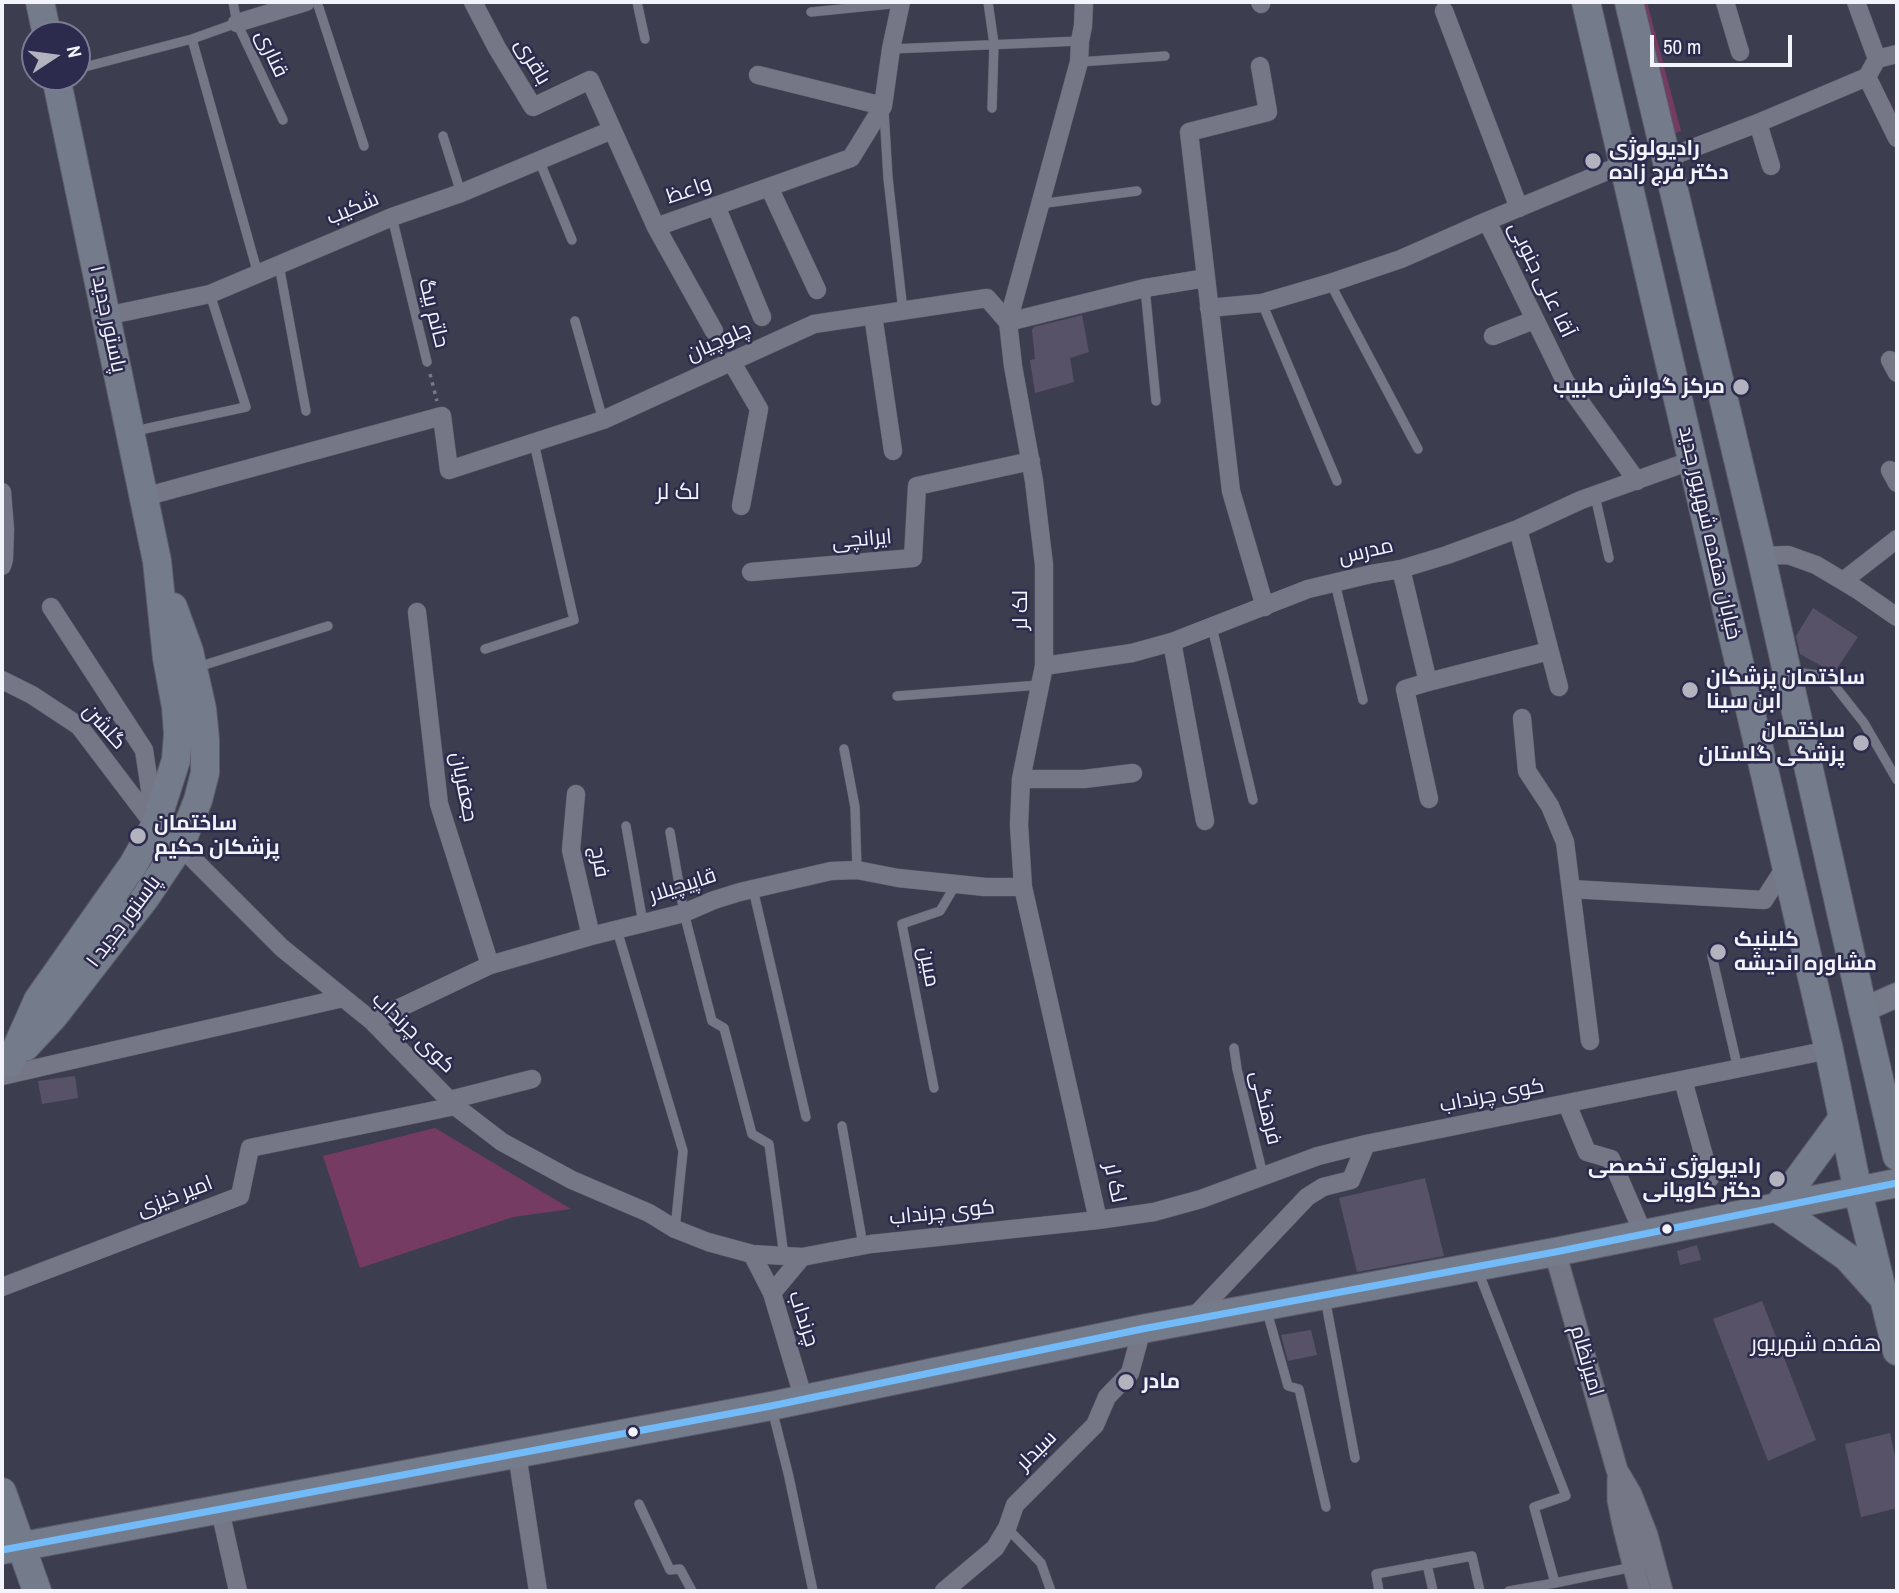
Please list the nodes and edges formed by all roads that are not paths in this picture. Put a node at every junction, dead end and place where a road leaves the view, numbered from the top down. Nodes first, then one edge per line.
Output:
1 (40, 2) edge
2 (233, 2) edge
3 (306, 2) edge
4 (317, 2) edge
5 (473, 2) edge
6 (637, 2) edge
7 (988, 2) edge
8 (1084, 2) edge
9 (1586, 2) edge
10 (1629, 2) edge
11 (1725, 2) edge
12 (1856, 2) edge
13 (901, 3) edge
14 (1444, 11) dead end
15 (811, 12) dead end
16 (44, 21) edge
17 (237, 23) junction
18 (192, 39) junction
19 (645, 39) dead end
20 (1080, 41) junction
21 (994, 44) junction
22 (891, 49) junction
23 (1740, 52) dead end
24 (1897, 54) edge
25 (1165, 56) dead end
26 (1877, 59) junction
27 (1079, 62) junction
28 (91, 65) edge
29 (1260, 66) dead end
30 (758, 75) dead end
31 (1867, 77) junction
32 (59, 91) edge
33 (883, 106) junction
34 (533, 107) joint
35 (992, 108) dead end
36 (283, 120) dead end
37 (1758, 123) junction
38 (612, 130) junction
39 (443, 136) dead end
40 (1897, 138) edge
41 (364, 146) dead end
42 (1667, 159) junction
43 (539, 160) junction
44 (1624, 164) junction
45 (1771, 166) dead end
46 (769, 187) junction
47 (1137, 191) dead end
48 (461, 193) junction
49 (1040, 204) junction
50 (716, 206) junction
51 (1518, 208) junction
52 (392, 217) junction
53 (1488, 221) junction
54 (656, 227) junction
55 (572, 240) dead end
56 (279, 265) junction
57 (258, 274) junction
58 (1206, 278) junction
59 (1330, 283) junction
60 (1145, 288) junction
61 (817, 290) dead end
62 (210, 294) junction
63 (1262, 303) junction
64 (1209, 308) junction
65 (903, 311) junction
66 (873, 315) junction
67 (106, 316) junction
68 (762, 317) dead end
69 (1534, 320) junction
70 (575, 321) dead end
71 (1008, 322) junction
72 (713, 331) dead end
73 (1493, 336) dead end
74 (730, 361) junction
75 (427, 362) road end
76 (1156, 401) dead end
77 (306, 411) dead end
78 (603, 420) junction
79 (131, 432) junction
80 (534, 443) junction
81 (1418, 449) dead end
82 (893, 451) dead end
83 (1693, 460) junction
84 (1031, 461) junction
85 (1337, 481) dead end
86 (1637, 481) junction
87 (2, 492) edge
88 (1595, 496) junction
89 (144, 497) junction
90 (741, 506) dead end
91 (1518, 529) junction
92 (1897, 539) edge
93 (1761, 556) junction
94 (1609, 558) dead end
95 (158, 561) junction
96 (2, 566) edge
97 (1401, 569) junction
98 (751, 572) dead end
99 (1843, 581) junction
100 (1335, 583) junction
101 (51, 607) dead end
102 (1265, 607) junction
103 (417, 612) dead end
104 (1897, 617) edge
105 (328, 626) dead end
106 (1212, 626) junction
107 (1172, 642) junction
108 (485, 649) dead end
109 (1549, 651) junction
110 (1044, 666) junction
111 (193, 668) junction
112 (1787, 671) junction
113 (2, 680) edge
114 (1429, 682) junction
115 (1039, 685) junction
116 (1559, 687) dead end
117 (897, 696) dead end
118 (1363, 700) dead end
119 (1522, 718) dead end
120 (844, 749) dead end
121 (1133, 773) dead end
122 (1021, 779) junction
123 (1897, 780) edge
124 (576, 794) dead end
125 (1429, 799) dead end
126 (1253, 800) dead end
127 (1205, 821) dead end
128 (155, 826) junction
129 (626, 826) dead end
130 (670, 832) dead end
131 (180, 846) junction
132 (1786, 866) junction
133 (857, 870) junction
134 (956, 884) junction
135 (1023, 887) junction
136 (753, 889) junction
137 (1571, 889) junction
138 (684, 913) junction
139 (643, 923) junction
140 (617, 930) junction
141 (591, 936) junction
142 (1712, 956) dead end
143 (490, 965) junction
144 (1897, 995) edge
145 (343, 998) junction
146 (1863, 1010) junction
147 (372, 1021) junction
148 (1590, 1041) dead end
149 (1234, 1048) dead end
150 (1829, 1050) junction
151 (1738, 1069) junction
152 (5, 1071) edge
153 (532, 1079) dead end
154 (1683, 1080) junction
155 (934, 1087) dead end
156 (452, 1103) junction
157 (1567, 1104) junction
158 (806, 1117) dead end
159 (1843, 1118) junction
160 (1893, 1118) edge
161 (842, 1126) dead end
162 (1366, 1144) junction
163 (1897, 1156) edge
164 (1263, 1175) junction
165 (1710, 1178) dead end
166 (1897, 1183) edge
167 (1858, 1192) junction
168 (1777, 1208) junction
169 (1098, 1220) junction
170 (675, 1229) junction
171 (1643, 1233) junction
172 (863, 1245) junction
173 (1555, 1252) junction
174 (752, 1254) junction
175 (793, 1257) junction
176 (1476, 1266) junction
177 (2, 1287) edge
178 (772, 1293) junction
179 (1325, 1296) junction
180 (1885, 1300) junction
181 (1265, 1306) junction
182 (1190, 1321) junction
183 (1142, 1329) junction
184 (1897, 1351) edge
185 (804, 1400) junction
186 (771, 1406) junction
187 (517, 1454) junction
188 (1355, 1458) dead end
189 (1617, 1470) junction
190 (2, 1492) edge
191 (639, 1504) dead end
192 (1326, 1507) dead end
193 (220, 1510) junction
194 (1007, 1528) junction
195 (11, 1548) edge
196 (1426, 1564) junction
197 (1634, 1566) junction
198 (1555, 1583) junction
199 (37, 1591) edge
200 (238, 1591) edge
201 (538, 1591) edge
202 (692, 1591) edge
203 (813, 1591) edge
204 (944, 1591) edge
205 (1051, 1591) edge
206 (1379, 1591) edge
207 (1433, 1591) edge
208 (1479, 1591) edge
209 (1509, 1591) edge
210 (1640, 1591) edge
211 (1662, 1591) edge

1 - 16 main road
2 - 17 lane, قناری
3 - 17 street
4 - 41 lane
5 - 34 street, باقری
6 - 19 lane
7 - 21 lane
8 - 20 street, لک لر
9 - 44 main road, خیابان هفده شهریور جدید
10 - 42 main road
11 - 23 street
12 - 26 street
13 - 15 lane
13 - 22 street, واعظ
14 - 51 street
17 - 18 lane
17 - 36 lane, قناری
18 - 28 lane
18 - 57 lane
20 - 21 lane
20 - 27 street, لک لر
21 - 22 lane
21 - 35 lane
22 - 33 street, واعظ
24 - 26 street
25 - 27 lane
26 - 31 street
27 - 49 street, لک لر
29 - 58 street
30 - 33 street
31 - 37 street
31 - 40 street
32 - 67 main road, پاستور جدید ۱
33 - 46 street, واعظ
33 - 65 lane
34 - 38 street, واعظ
37 - 42 street
37 - 45 street
38 - 43 street, شکیب
38 - 54 street, واعظ
39 - 48 lane
42 - 93 main road
43 - 48 street, شکیب
43 - 55 lane
44 - 51 street, آقا علی جنوبی
44 - 83 main road, خیابان هفده شهریور جدید
46 - 50 street, واعظ
46 - 61 street
47 - 49 lane
48 - 52 street, شکیب
49 - 71 street, لک لر
50 - 54 street, واعظ
50 - 68 street
51 - 53 street, آقا علی جنوبی
52 - 56 street, شکیب
52 - 75 lane, حاتم بیگ
53 - 59 street
53 - 69 street, آقا علی جنوبی
54 - 72 street
56 - 57 street, شکیب
56 - 77 lane
57 - 62 street, شکیب
58 - 60 street
58 - 64 street
59 - 63 street
59 - 81 lane
60 - 71 street
60 - 76 lane
62 - 67 street, شکیب
62 - 79 lane
63 - 64 street
63 - 85 lane
64 - 102 street
65 - 66 street, چلوچیان
65 - 71 street, چلوچیان
66 - 74 street, چلوچیان
66 - 82 street
67 - 79 main road, پاستور جدید ۱
69 - 73 street
69 - 86 street, آقا علی جنوبی
70 - 78 lane
71 - 84 street, لک لر
74 - 78 street, چلوچیان
74 - 90 street
78 - 80 street, چلوچیان
79 - 89 main road, پاستور جدید ۱
80 - 89 street, چلوچیان
80 - 108 lane
83 - 86 street, مدرس
83 - 132 main road, خیابان هفده شهریور جدید
84 - 98 street, ایرانچی
84 - 110 street, لک لر
86 - 88 street, مدرس
87 - 96 street
88 - 91 street, مدرس
88 - 94 lane
89 - 95 main road, پاستور جدید ۱
91 - 97 street, مدرس
91 - 109 street
92 - 99 street
93 - 99 street
93 - 112 main road
95 - 111 main road, پاستور جدید ۱
95 - 128 main road, پاستور جدید ۱
97 - 100 street, مدرس
97 - 114 street
99 - 104 street
100 - 102 street, مدرس
100 - 118 lane
101 - 128 street
102 - 106 street, مدرس
103 - 143 street, جعفریان
105 - 111 lane
106 - 107 street, مدرس
106 - 126 lane
107 - 110 street, مدرس
107 - 127 street
109 - 114 street
109 - 116 street
110 - 115 street, لک لر
111 - 131 main road, پاستور جدید ۱
112 - 123 lane
112 - 146 main road
113 - 128 street, گلشن
114 - 125 street
115 - 117 lane
115 - 122 street, لک لر
119 - 137 street
120 - 133 lane
121 - 122 street
122 - 135 street, لک لر
124 - 141 street, فرج
128 - 131 street, گلشن
128 - 152 main road, پاستور جدید ۱
129 - 139 lane
130 - 138 lane
131 - 145 street, کوی چرنداب
131 - 152 main road, پاستور جدید ۱
132 - 137 street
132 - 150 main road, خیابان هفده شهریور جدید
133 - 134 street, قاپیچیلار
133 - 136 street, قاپیچیلار
134 - 135 street, قاپیچیلار
134 - 155 lane, مبین
135 - 169 street, لک لر
136 - 138 street, قاپیچیلار
136 - 158 lane
137 - 148 street
138 - 139 street, قاپیچیلار
138 - 175 lane
139 - 140 street, قاپیچیلار
140 - 141 street, قاپیچیلار
140 - 170 lane
141 - 143 street, قاپیچیلار
142 - 151 lane
143 - 147 street, قاپیچیلار
144 - 146 main road
145 - 147 street, کوی چرنداب
145 - 152 street
146 - 160 main road
147 - 156 street, کوی چرنداب
149 - 164 lane, فرهنگی
150 - 151 street, کوی چرنداب
150 - 159 main road, خیابان هفده شهریور جدید
151 - 154 street, کوی چرنداب
153 - 156 street
154 - 157 street, کوی چرنداب
154 - 165 street
156 - 170 street, کوی چرنداب
156 - 177 street, امیر خیزی
157 - 162 street, کوی چرنداب
157 - 171 street
159 - 167 main road, خیابان هفده شهریور جدید
159 - 168 main road
160 - 163 main road
161 - 172 lane
162 - 164 street, کوی چرنداب
162 - 182 street
164 - 169 street, کوی چرنداب
166 - 167 main road
167 - 168 main road
167 - 180 main road, خیابان هفده شهریور جدید
168 - 171 main road
168 - 180 main road
169 - 172 street, کوی چرنداب
170 - 174 street, کوی چرنداب
171 - 173 main road
172 - 175 street, کوی چرنداب
173 - 176 main road
173 - 189 street, امیرنظام
174 - 175 street, کوی چرنداب
174 - 178 street, چرنداب
175 - 178 street
176 - 179 main road
176 - 198 lane
178 - 185 street, چرنداب
179 - 181 main road
179 - 188 lane
180 - 184 main road, خیابان هفده شهریور جدید
181 - 182 main road
181 - 192 lane
182 - 183 main road
183 - 185 main road
183 - 194 street, سیدلر
185 - 186 main road
186 - 187 main road
186 - 203 lane
187 - 193 main road
187 - 201 street
189 - 197 street
189 - 211 street
190 - 195 main road
191 - 202 lane
193 - 195 main road
193 - 200 street
194 - 204 street, سیدلر
194 - 205 lane
195 - 199 main road
196 - 206 lane
196 - 207 lane
196 - 208 lane
197 - 198 lane
197 - 210 street
198 - 209 lane

